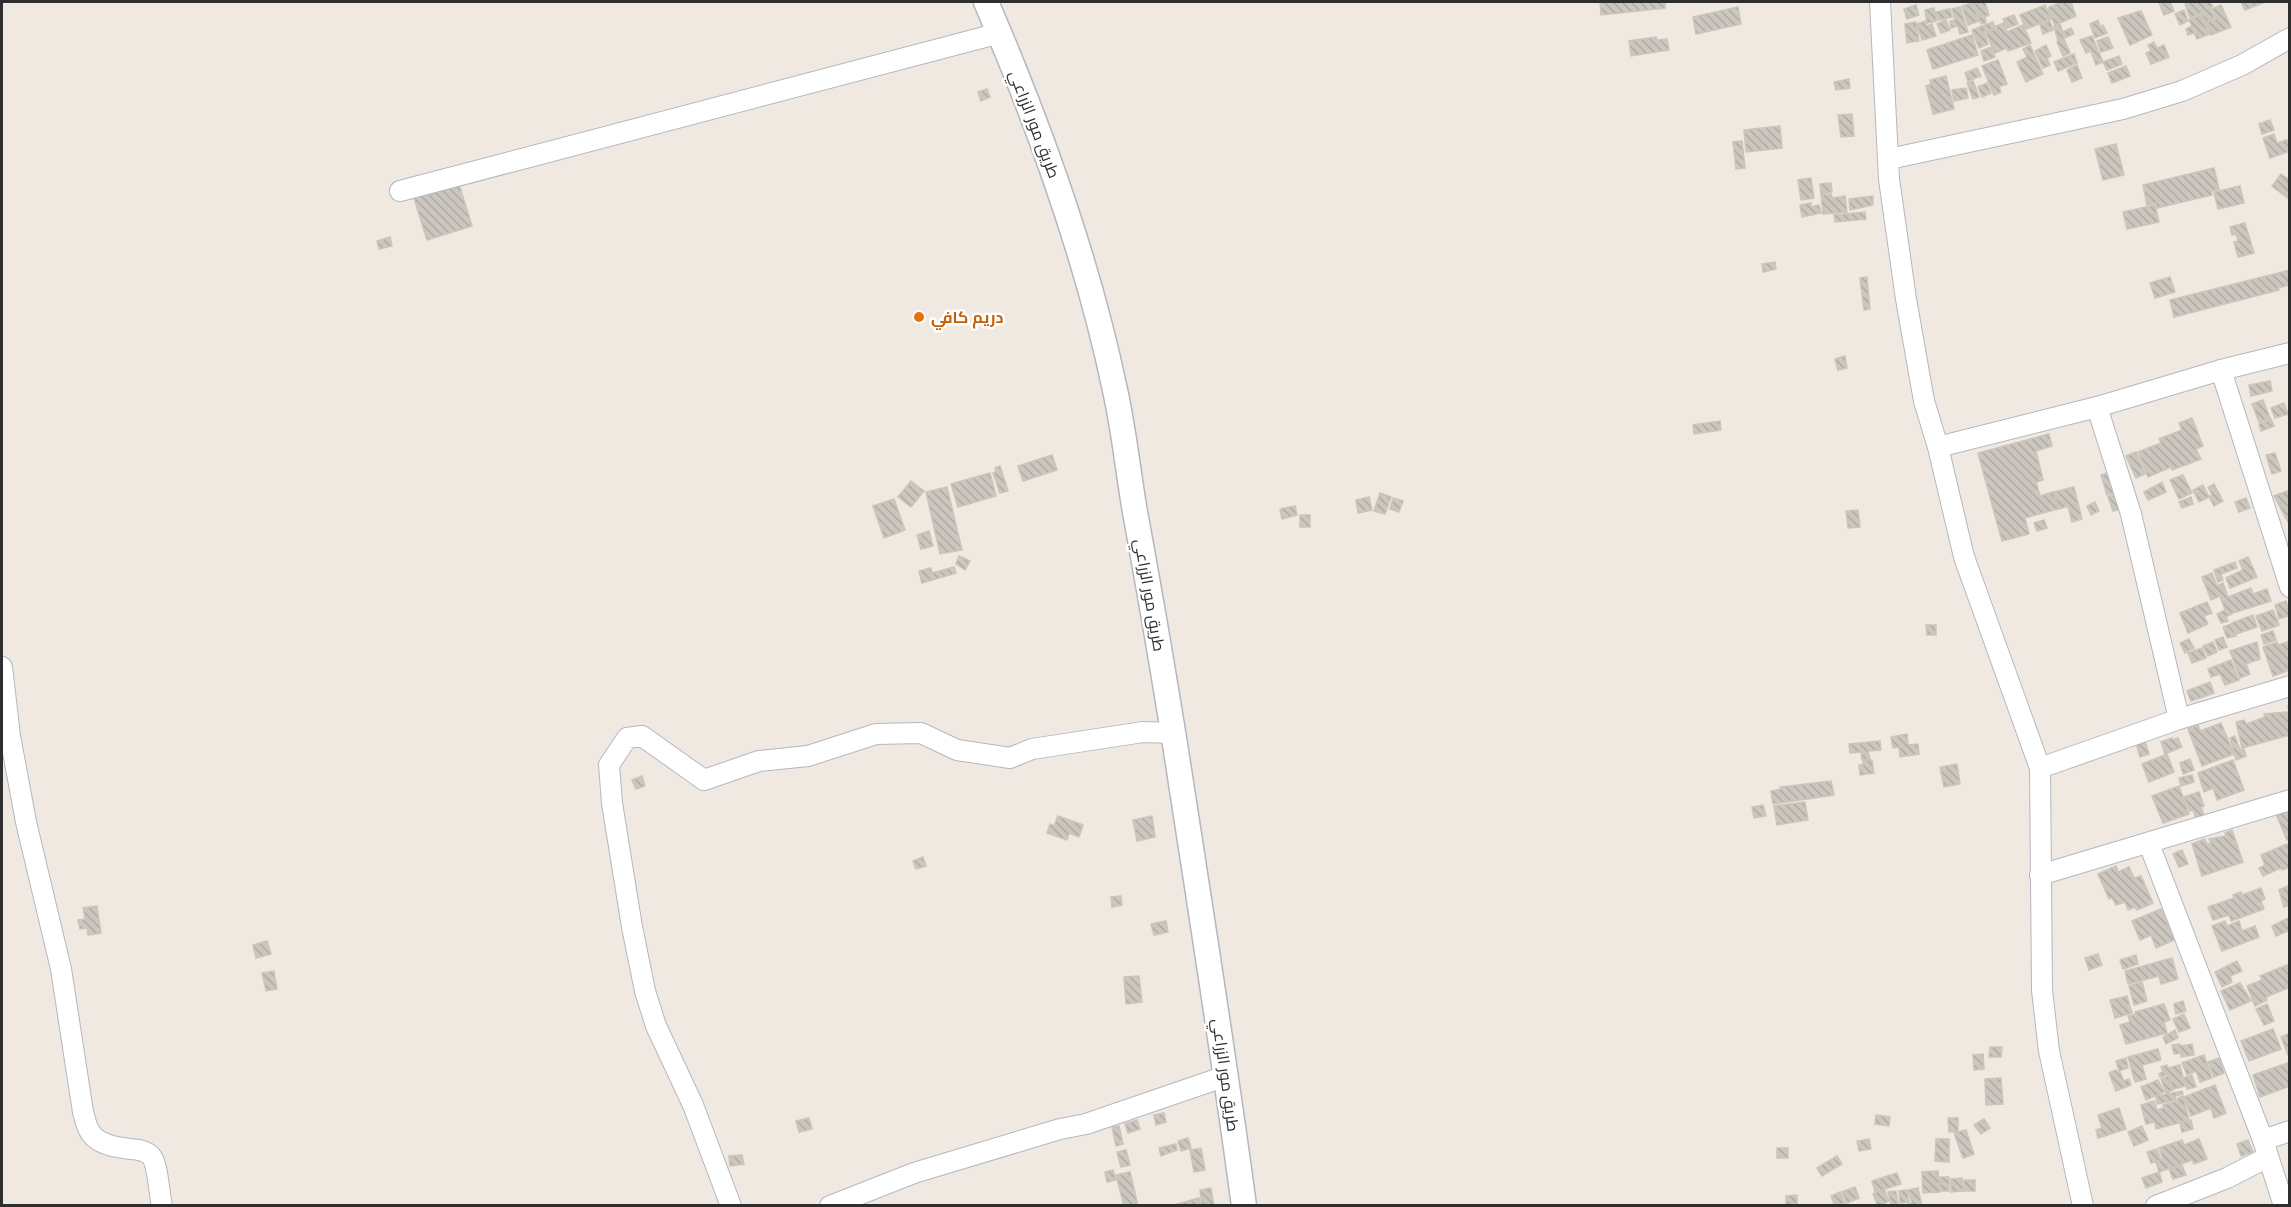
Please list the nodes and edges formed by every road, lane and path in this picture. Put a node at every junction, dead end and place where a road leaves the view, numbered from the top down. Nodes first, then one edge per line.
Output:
1 (986, 2) edge
2 (1880, 2) edge
3 (1000, 33) junction
4 (2289, 38) edge
5 (1889, 159) junction
6 (400, 191) dead end
7 (2289, 353) edge
8 (2221, 370) junction
9 (2097, 406) junction
10 (1938, 447) junction
11 (2282, 541) edge
12 (2289, 587) edge
13 (2, 667) edge
14 (2289, 686) edge
15 (2179, 720) junction
16 (1173, 733) junction
17 (2040, 768) junction
18 (2289, 800) edge
19 (2149, 843) junction
20 (2040, 875) junction
21 (1226, 1076) junction
22 (2289, 1131) edge
23 (2265, 1149) junction
24 (162, 1206) edge
25 (731, 1206) edge
26 (830, 1206) edge
27 (1244, 1206) edge
28 (2083, 1206) edge
29 (2156, 1206) edge
30 (2284, 1206) edge

1 - 3 street, طريق مور الزراعي
2 - 5 street
3 - 6 street
3 - 16 street, طريق مور الزراعي
4 - 5 street
5 - 10 street
7 - 8 street
8 - 9 street
8 - 11 street
9 - 10 street
9 - 15 street
10 - 17 street
11 - 12 street
13 - 24 street
14 - 15 street
15 - 17 street
16 - 21 street, طريق مور الزراعي
16 - 25 street
17 - 20 street
18 - 19 street
19 - 20 street
19 - 23 street
20 - 28 street
21 - 26 street
21 - 27 street, طريق مور الزراعي
22 - 23 street
23 - 29 street
23 - 30 street

